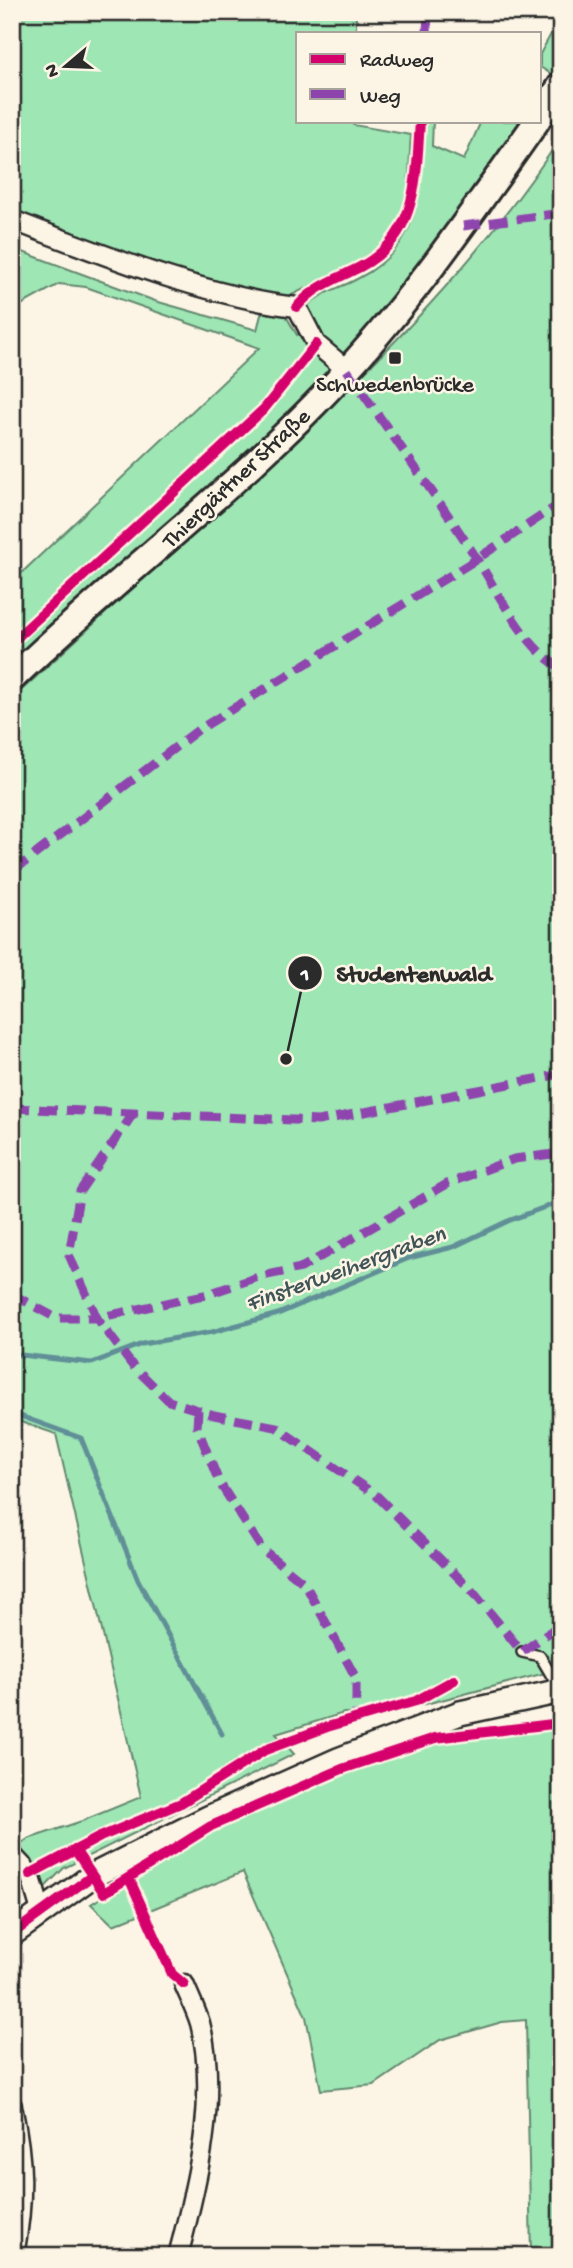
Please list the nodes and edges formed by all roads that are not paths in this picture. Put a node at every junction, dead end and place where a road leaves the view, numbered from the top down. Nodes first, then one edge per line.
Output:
1 (561, 85) edge
2 (542, 113) edge
3 (536, 122) edge
4 (12, 220) edge
5 (347, 370) junction
6 (12, 679) edge
7 (522, 1652) dead end
8 (560, 1691) edge
9 (12, 1855) edge
10 (41, 1911) junction
11 (12, 1934) edge
12 (184, 1984) dead end
13 (12, 2106) edge
14 (14, 2256) edge
15 (178, 2256) edge

1 - 2 main road
3 - 5 main road, Thiergärtner Straße
4 - 5 street
5 - 6 main road, Thiergärtner Straße
7 - 8 lane
8 - 10 street
9 - 10 street
10 - 11 street
12 - 15 street
13 - 14 street

